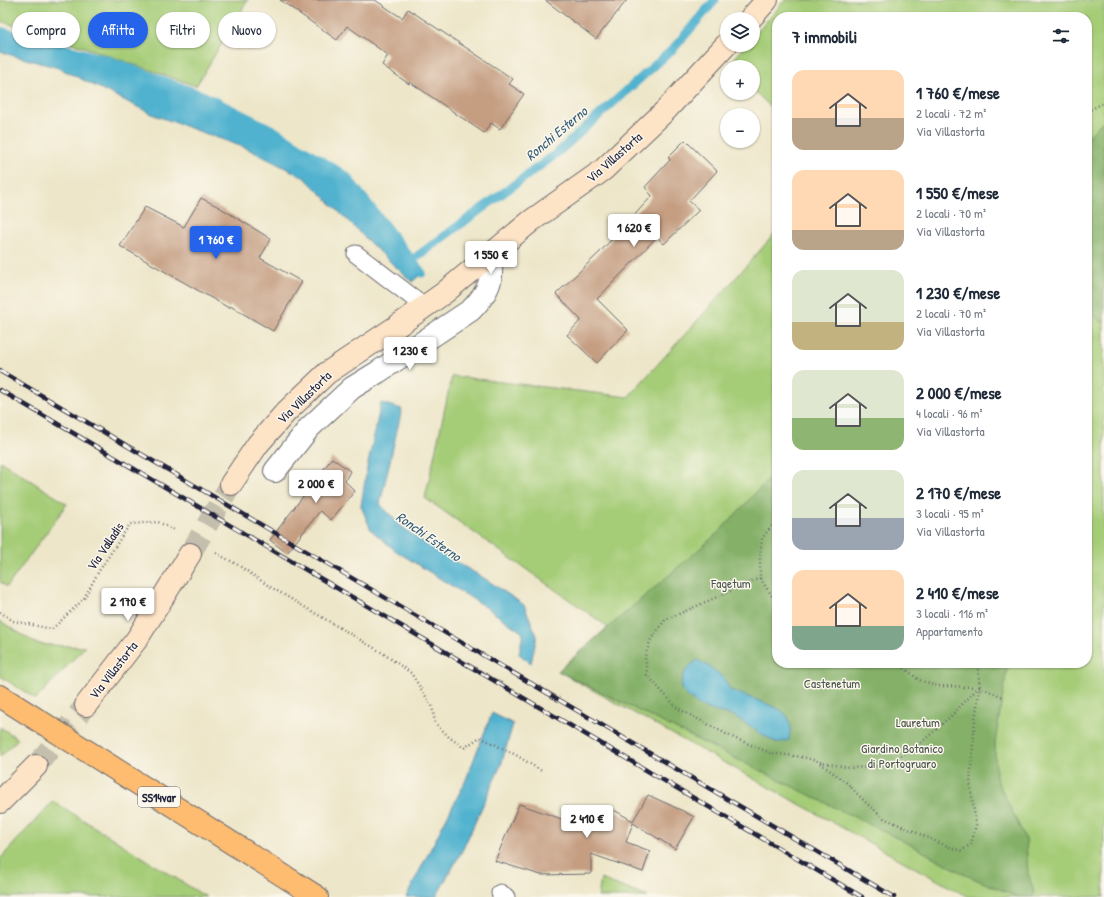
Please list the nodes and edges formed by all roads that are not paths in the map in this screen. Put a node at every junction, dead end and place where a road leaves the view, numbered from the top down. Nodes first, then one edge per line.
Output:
1 (766, 0) edge
2 (756, 12) edge
3 (720, 51) edge
4 (356, 254) dead end
5 (488, 256) junction
6 (424, 306) junction
7 (275, 471) dead end
8 (231, 484) tunnel mouth
9 (190, 554) tunnel mouth
10 (0, 696) edge
11 (86, 705) tunnel mouth
12 (36, 766) tunnel mouth
13 (0, 802) edge
14 (317, 897) edge

1 - 2 street
3 - 5 street, Via Villastorta
4 - 6 lane
5 - 6 street, Via Villastorta
5 - 7 street, Via Villastorta
6 - 8 street, Via Villastorta
9 - 11 street, Via Villastorta
10 - 14 highway, SS14var
12 - 13 street

